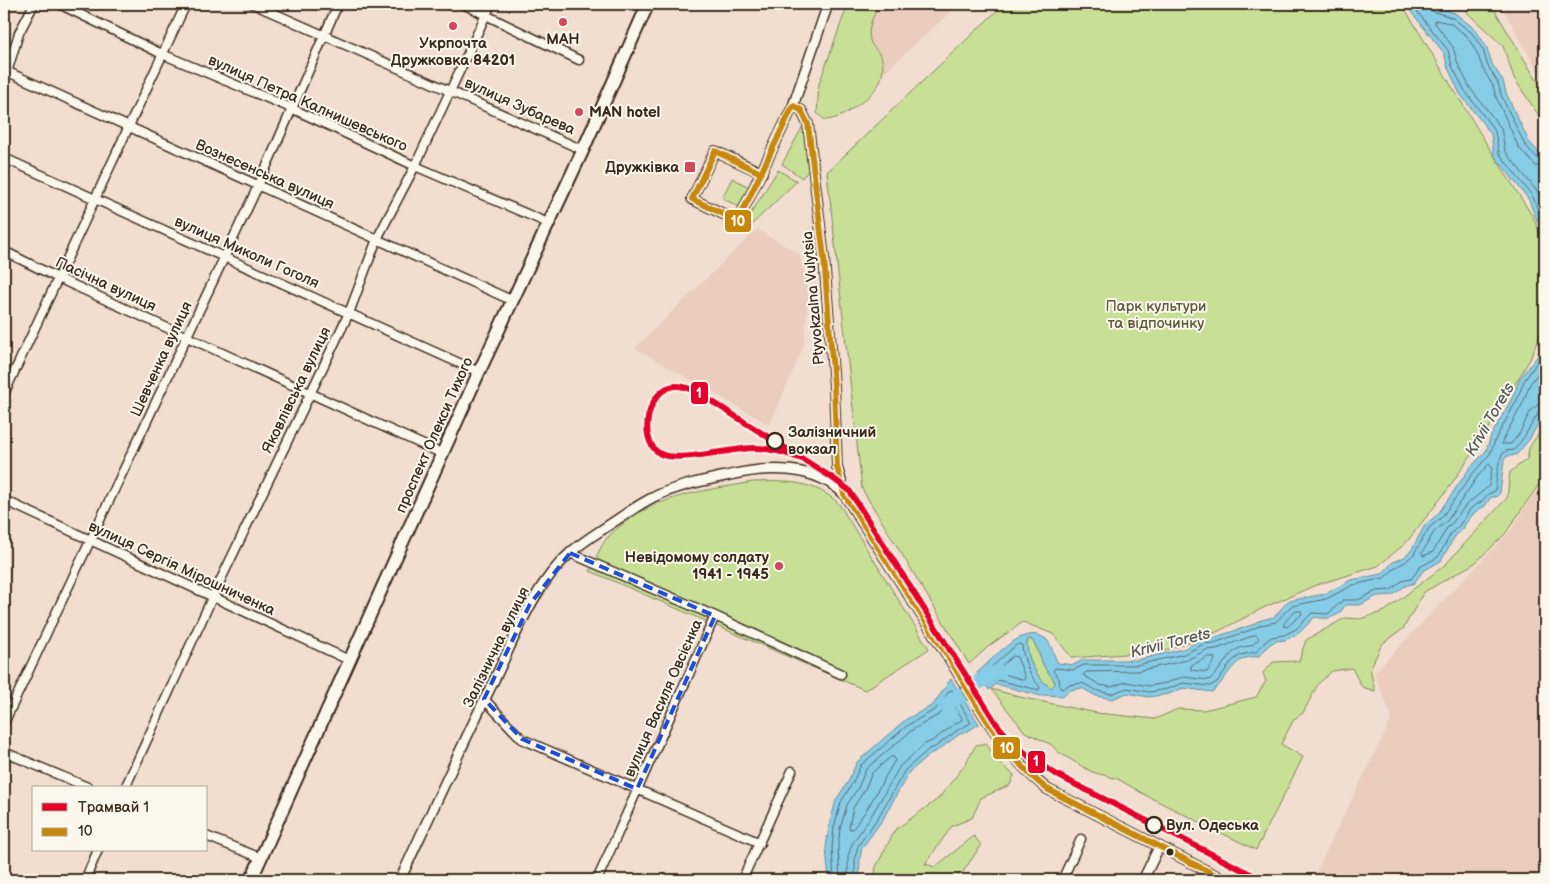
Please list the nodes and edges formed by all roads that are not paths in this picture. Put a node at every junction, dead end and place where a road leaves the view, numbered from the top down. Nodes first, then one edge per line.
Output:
1 (34, 4) edge
2 (58, 4) edge
3 (186, 4) edge
4 (253, 4) edge
5 (338, 4) edge
6 (463, 4) edge
7 (491, 4) edge
8 (648, 4) edge
9 (828, 4) edge
10 (487, 14) junction
11 (324, 35) junction
12 (162, 54) junction
13 (580, 60) dead end
14 (8, 72) junction
15 (4, 82) edge
16 (450, 90) junction
17 (793, 106) junction
18 (291, 108) junction
19 (128, 127) junction
20 (583, 150) junction
21 (4, 158) edge
22 (415, 166) junction
23 (762, 173) junction
24 (258, 186) junction
25 (95, 199) junction
26 (548, 223) junction
27 (377, 239) junction
28 (4, 251) edge
29 (225, 257) junction
30 (58, 278) junction
31 (511, 300) junction
32 (348, 313) junction
33 (187, 336) junction
34 (479, 372) junction
35 (4, 394) edge
36 (310, 394) junction
37 (442, 454) junction
38 (844, 494) junction
39 (4, 500) edge
40 (90, 541) junction
41 (570, 553) junction
42 (212, 598) junction
43 (715, 616) junction
44 (349, 660) junction
45 (841, 674) dead end
46 (484, 699) junction
47 (4, 723) edge
48 (4, 752) edge
49 (792, 771) dead end
50 (85, 786) edge
51 (126, 786) edge
52 (637, 790) junction
53 (208, 837) edge
54 (1081, 839) dead end
55 (760, 842) junction
56 (1159, 847) junction
57 (97, 852) edge
58 (261, 858) junction
59 (85, 880) edge
60 (251, 880) edge
61 (400, 880) edge
62 (597, 880) edge
63 (742, 880) edge
64 (1062, 880) edge
65 (1143, 880) edge
66 (1225, 880) edge

1 - 14 street
2 - 12 street, вулиця Петра Калнишевського
3 - 12 street
4 - 11 street, вулиця Зубарева
5 - 11 street, Шевченка вулиця
6 - 10 street
7 - 10 street, Яковлівська вулиця
8 - 20 main road, проспект Олекси Тихого
9 - 17 street
10 - 13 street
10 - 16 street, Яковлівська вулиця
11 - 16 street, вулиця Зубарева
11 - 18 street, Шевченка вулиця
12 - 18 street, вулиця Петра Калнишевського
12 - 19 street
14 - 15 street
14 - 19 street, Вознесенська вулиця
16 - 20 street, вулиця Зубарева
16 - 22 street, Яковлівська вулиця
17 - 23 street
17 - 38 street, Ptyvokzalna Vulytsia
18 - 22 street, вулиця Петра Калнишевського
18 - 24 street, Шевченка вулиця
19 - 24 street, Вознесенська вулиця
19 - 25 street
20 - 26 main road, проспект Олекси Тихого
21 - 25 street, вулиця Миколи Гоголя
22 - 26 street, вулиця Петра Калнишевського
22 - 27 street, Яковлівська вулиця
23 - 23 street
24 - 27 street, Вознесенська вулиця
24 - 29 street, Шевченка вулиця
25 - 29 street, вулиця Миколи Гоголя
25 - 30 street
26 - 31 main road, проспект Олекси Тихого
27 - 31 street, Вознесенська вулиця
27 - 32 street, Яковлівська вулиця
28 - 30 street, Пасічна вулиця
29 - 32 street, вулиця Миколи Гоголя
29 - 33 street, Шевченка вулиця
30 - 33 street, Пасічна вулиця
30 - 35 street
31 - 34 main road, проспект Олекси Тихого
32 - 34 street, вулиця Миколи Гоголя
32 - 36 street, Яковлівська вулиця
33 - 36 street, Пасічна вулиця
33 - 40 street, Шевченка вулиця
34 - 37 main road, проспект Олекси Тихого
36 - 37 street, Пасічна вулиця
36 - 42 street, Яковлівська вулиця
37 - 44 main road, проспект Олекси Тихого
38 - 41 street, Залізнична вулиця
38 - 56 street, Залізнична вулиця
39 - 40 street, вулиця Сергія Мірошниченка
40 - 42 street, вулиця Сергія Мірошниченка
40 - 47 street, Шевченка вулиця
41 - 43 street, вулиця Василя Овсієнка
41 - 46 street, Залізнична вулиця
42 - 44 street, вулиця Сергія Мірошниченка
42 - 51 street, Яковлівська вулиця
43 - 45 street
43 - 52 street, вулиця Василя Овсієнка
44 - 58 main road, проспект Олекси Тихого
46 - 52 street
46 - 61 street, Залізнична вулиця
48 - 50 street
49 - 55 street
52 - 55 street
52 - 62 street, вулиця Василя Овсієнка
53 - 58 street
54 - 64 street
55 - 63 street
56 - 65 street
56 - 66 street, Залізнична вулиця
57 - 59 street
58 - 60 main road, проспект Олекси Тихого

